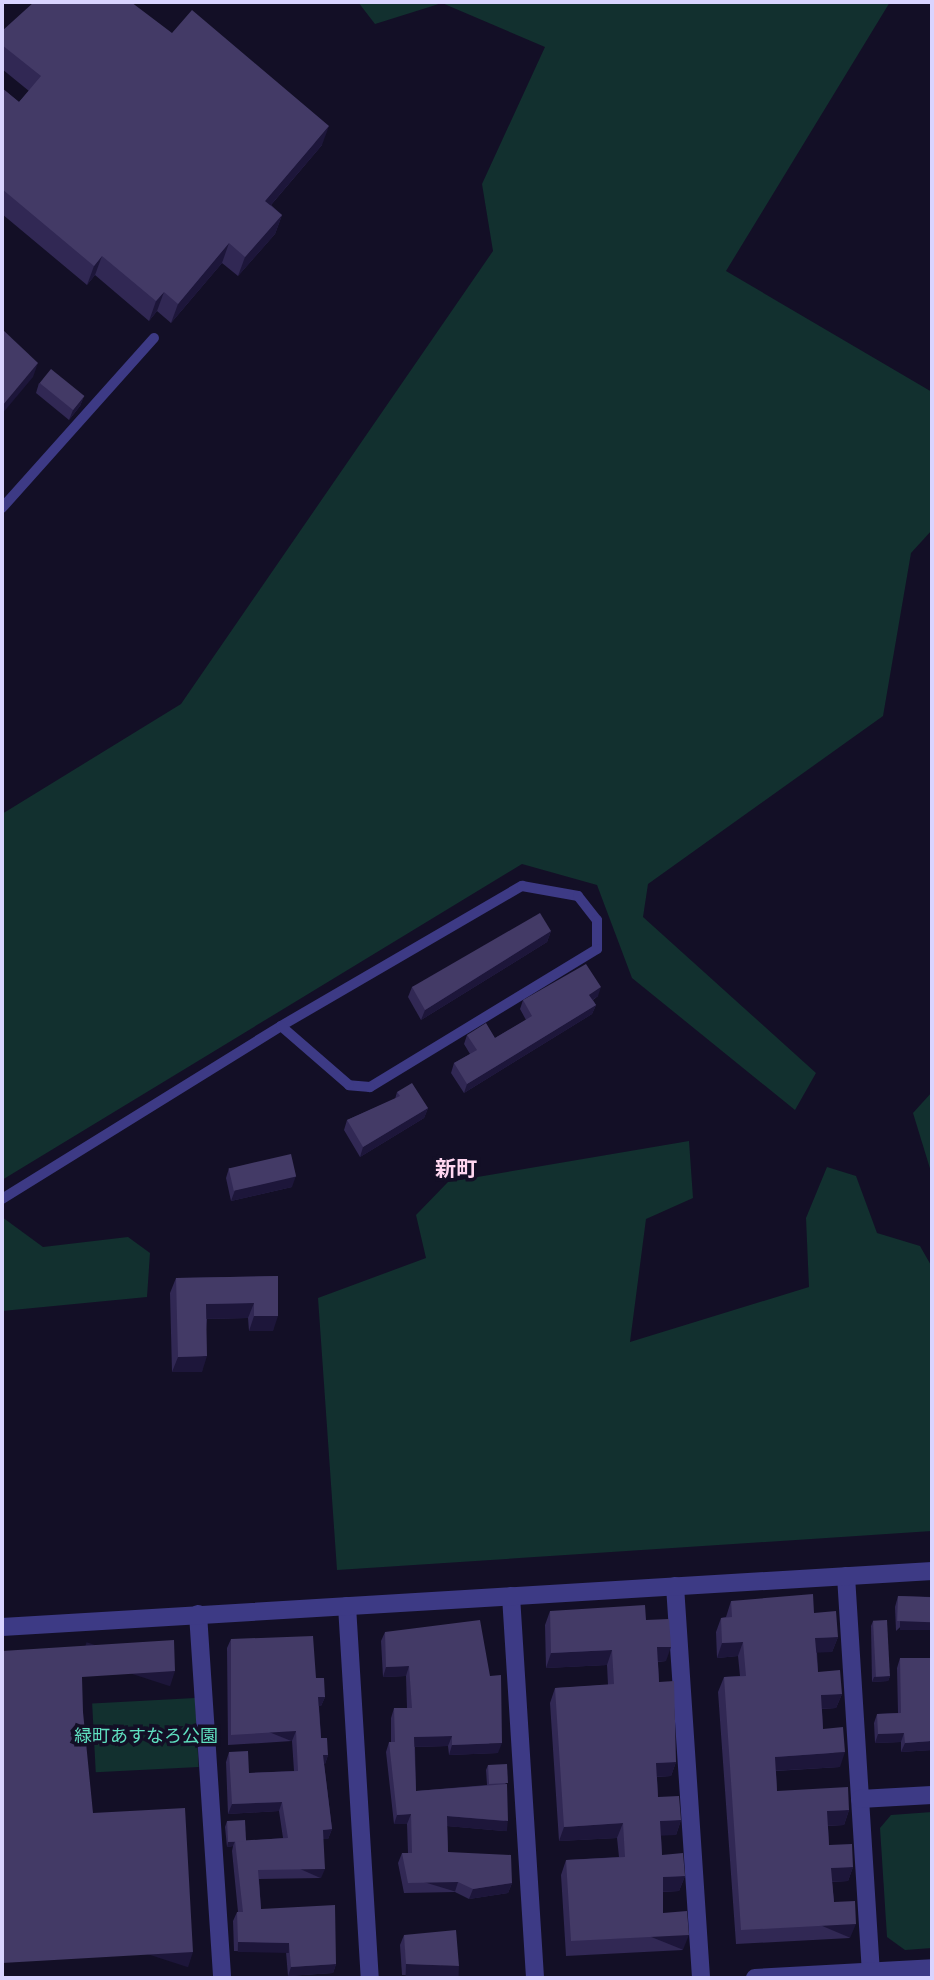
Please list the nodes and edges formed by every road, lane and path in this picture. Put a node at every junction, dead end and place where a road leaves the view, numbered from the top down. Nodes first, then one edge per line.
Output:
1 (154, 338) dead end
2 (2, 508) edge
3 (281, 1026) junction
4 (2, 1199) edge
5 (932, 1571) edge
6 (846, 1576) junction
7 (675, 1586) junction
8 (511, 1596) junction
9 (347, 1606) junction
10 (198, 1614) junction
11 (2, 1628) edge
12 (932, 1795) edge
13 (860, 1799) junction
14 (932, 1968) edge
15 (871, 1975) edge
16 (222, 1978) edge
17 (370, 1978) edge
18 (535, 1978) edge
19 (701, 1978) edge
20 (755, 1978) edge

1 - 2 lane
3 - 3 lane
3 - 4 lane
5 - 6 street
6 - 7 street
6 - 13 street
7 - 8 street
7 - 19 street
8 - 9 street
8 - 18 street
9 - 10 street
9 - 17 street
10 - 11 street
10 - 16 street
12 - 13 street
13 - 15 street
14 - 15 street
15 - 20 street

